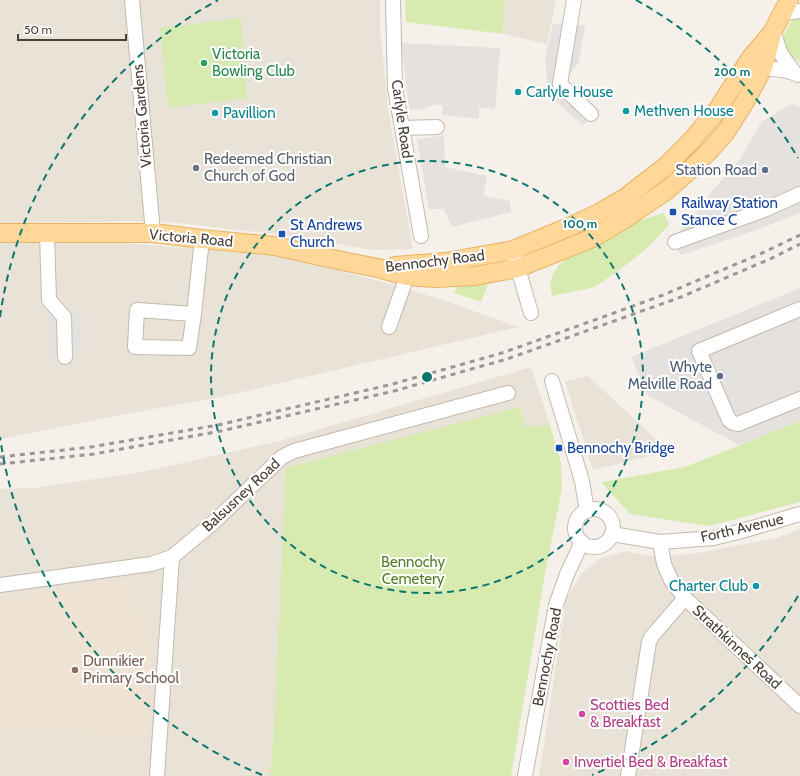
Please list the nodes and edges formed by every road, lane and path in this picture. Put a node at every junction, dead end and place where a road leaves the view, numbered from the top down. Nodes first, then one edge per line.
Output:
1 (132, 0) edge
2 (392, 0) edge
3 (574, 0) edge
4 (791, 8) edge
5 (773, 31) junction
6 (763, 68) junction
7 (797, 74) edge
8 (590, 114) dead end
9 (438, 127) dead end
10 (402, 128) junction
11 (800, 194) edge
12 (0, 233) edge
13 (47, 233) junction
14 (153, 233) junction
15 (421, 236) dead end
16 (202, 239) junction
17 (675, 242) dead end
18 (513, 250) junction
19 (378, 268) junction
20 (518, 268) junction
21 (407, 276) junction
22 (800, 309) edge
23 (531, 313) dead end
24 (194, 314) junction
25 (389, 327) dead end
26 (65, 357) dead end
27 (552, 380) dead end
28 (508, 393) dead end
29 (800, 399) edge
30 (588, 511) junction
31 (800, 514) edge
32 (612, 534) junction
33 (582, 542) junction
34 (660, 542) junction
35 (172, 557) junction
36 (0, 585) edge
37 (685, 598) junction
38 (800, 706) edge
39 (157, 776) edge
40 (525, 776) edge
41 (628, 776) edge

1 - 14 street, Victoria Gardens
2 - 10 street, Carlyle Road
3 - 8 street
4 - 5 main road, Bennochy Road
5 - 6 main road, Bennochy Road
5 - 7 street
5 - 18 main road, Bennochy Road
6 - 7 street
6 - 20 main road, Bennochy Road
9 - 10 street
10 - 15 street, Carlyle Road
11 - 17 street
12 - 13 main road, Victoria Road
13 - 14 main road, Victoria Road
13 - 26 street
14 - 16 main road, Victoria Road
16 - 19 main road, Victoria Road
16 - 24 street
18 - 19 main road, Bennochy Road
18 - 20 street
19 - 21 main road, Bennochy Road
20 - 21 main road, Bennochy Road
20 - 23 street
21 - 25 street
22 - 29 street
24 - 24 street
27 - 30 street
28 - 35 street, Balsusney Road
30 - 32 street
30 - 33 street
31 - 34 street, Forth Avenue
32 - 33 street
32 - 34 street, Forth Avenue
33 - 40 street, Bennochy Road
34 - 37 street, Strathkinnes Road
35 - 36 street, Balsusney Road
35 - 39 street
37 - 38 street, Strathkinnes Road
37 - 41 street

